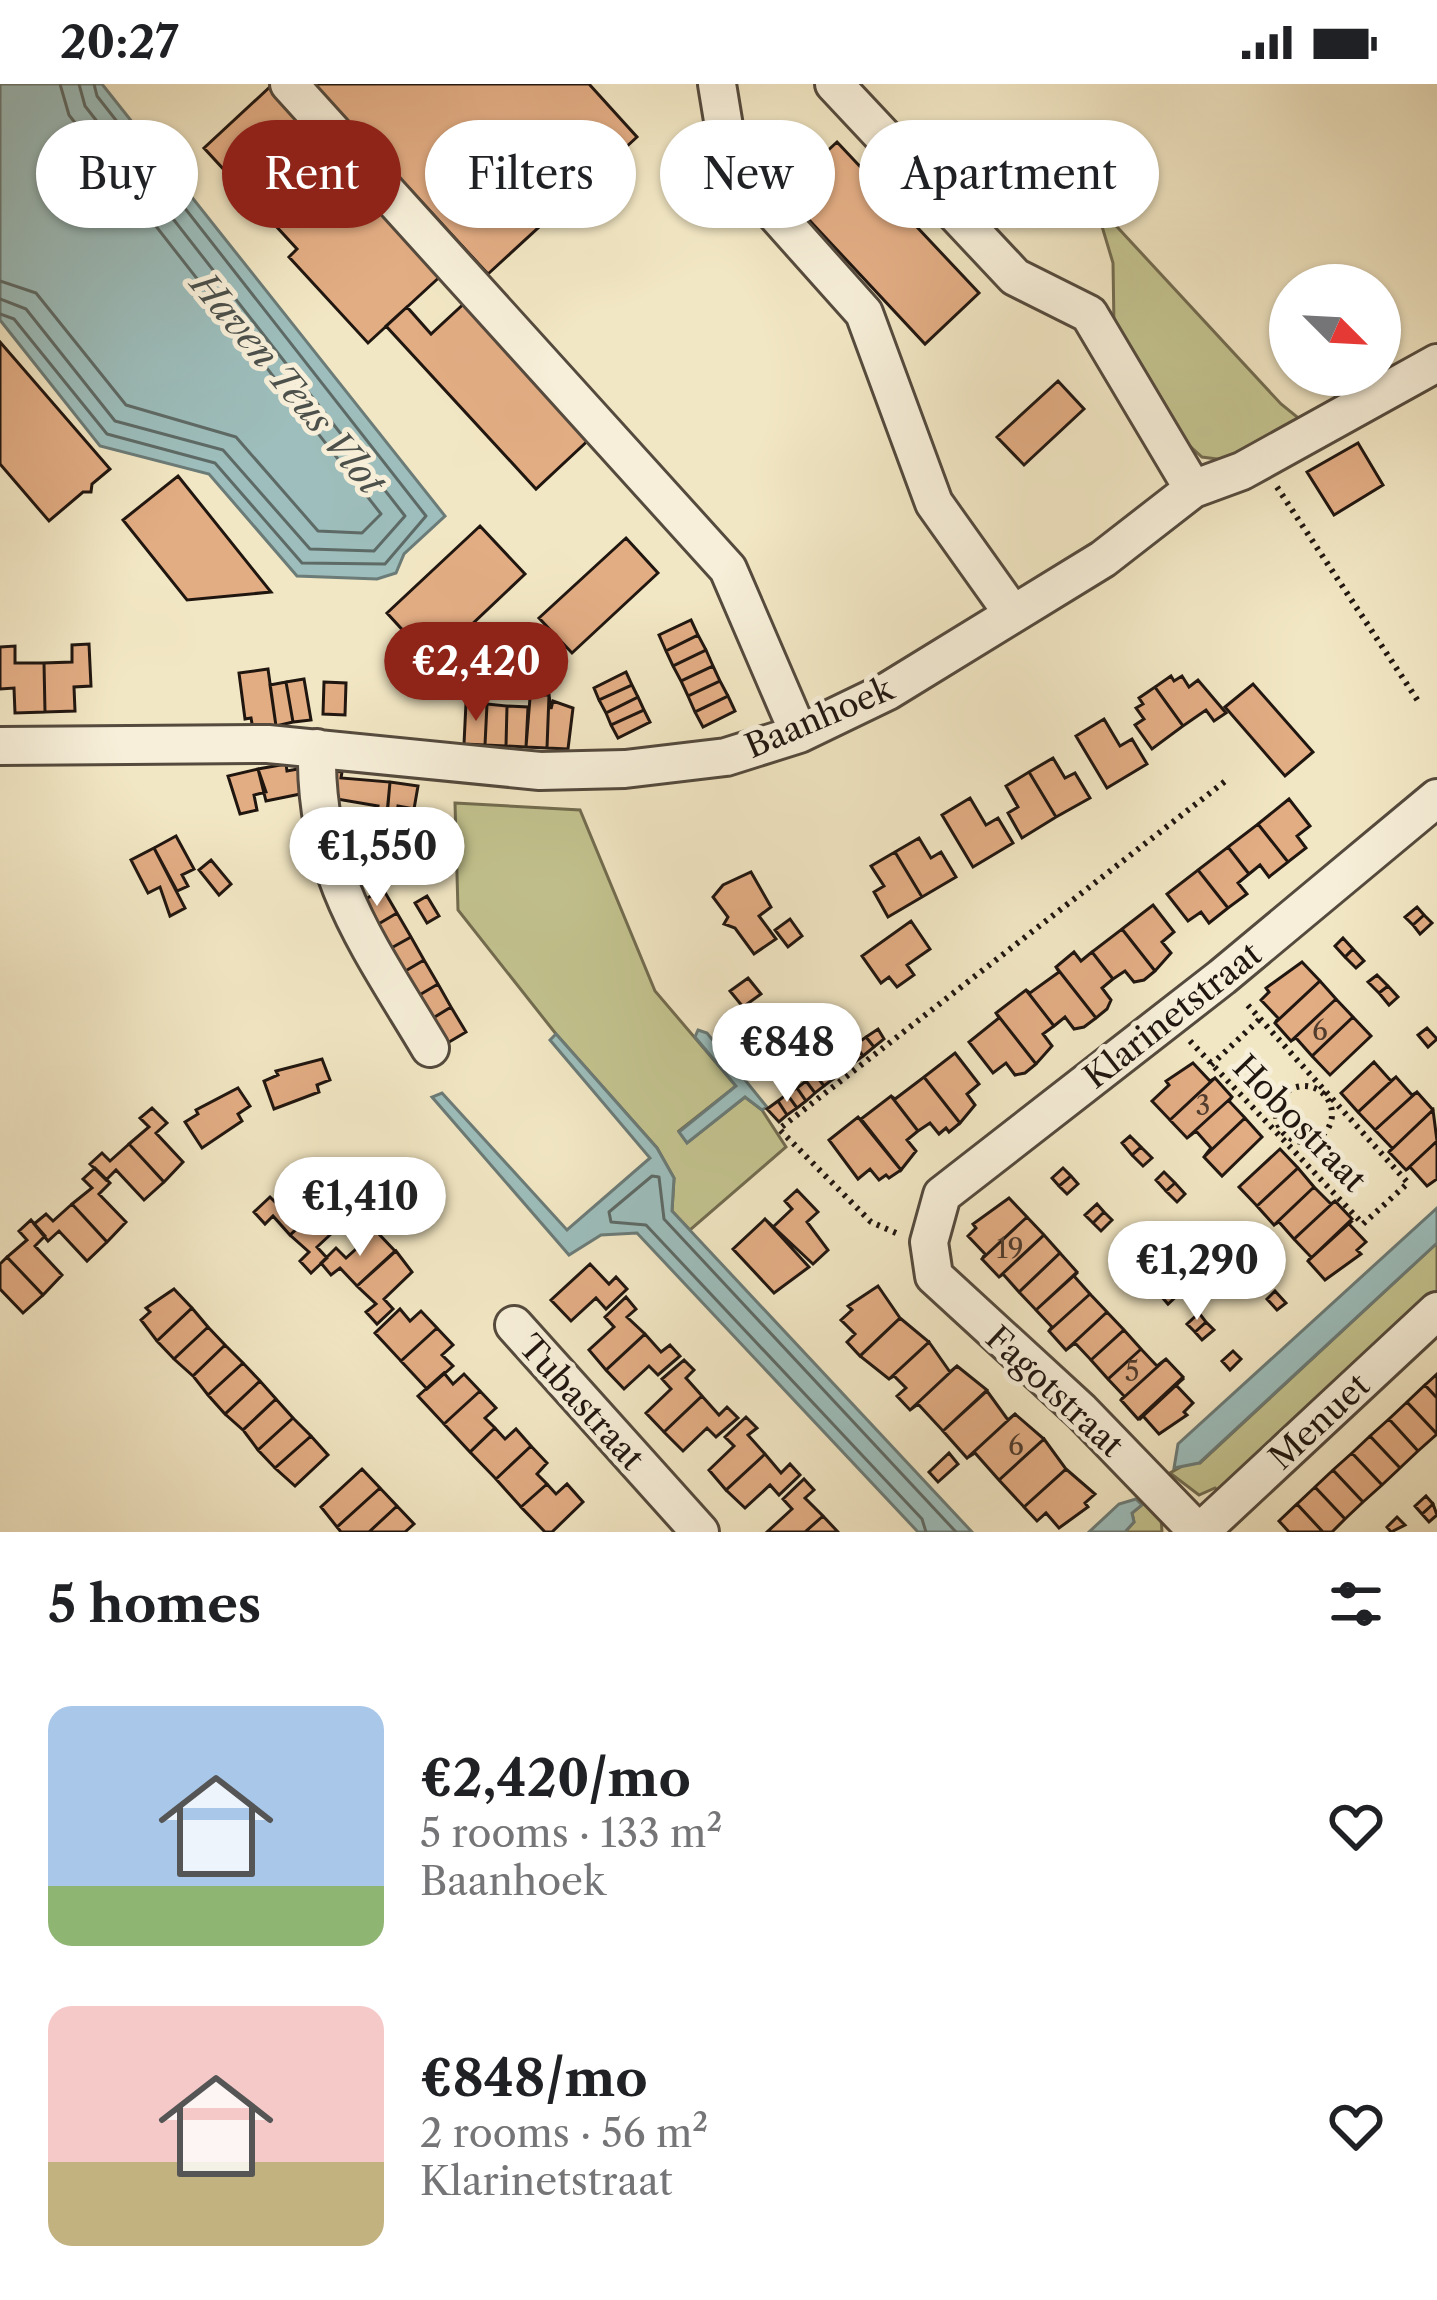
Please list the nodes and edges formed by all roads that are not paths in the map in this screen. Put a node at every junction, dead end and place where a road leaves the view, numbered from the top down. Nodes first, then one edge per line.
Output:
1 (289, 84) edge
2 (717, 84) edge
3 (834, 84) edge
4 (1437, 363) edge
5 (1193, 489) junction
6 (1013, 614) junction
7 (799, 734) junction
8 (0, 746) edge
9 (317, 748) junction
10 (1437, 798) edge
11 (430, 1048) dead end
12 (928, 1242) joint
13 (1437, 1311) edge
14 (514, 1325) dead end
15 (700, 1532) edge
16 (1199, 1532) edge

1 - 7 street
2 - 6 street
3 - 5 street
4 - 5 street, Baanhoek
5 - 6 street, Baanhoek
6 - 7 street, Baanhoek
7 - 9 street, Baanhoek
8 - 9 street, Baanhoek
9 - 11 street
10 - 12 street, Klarinetstraat
12 - 16 street, Fagotstraat
13 - 16 street, Menuet
14 - 15 street, Tubastraat

